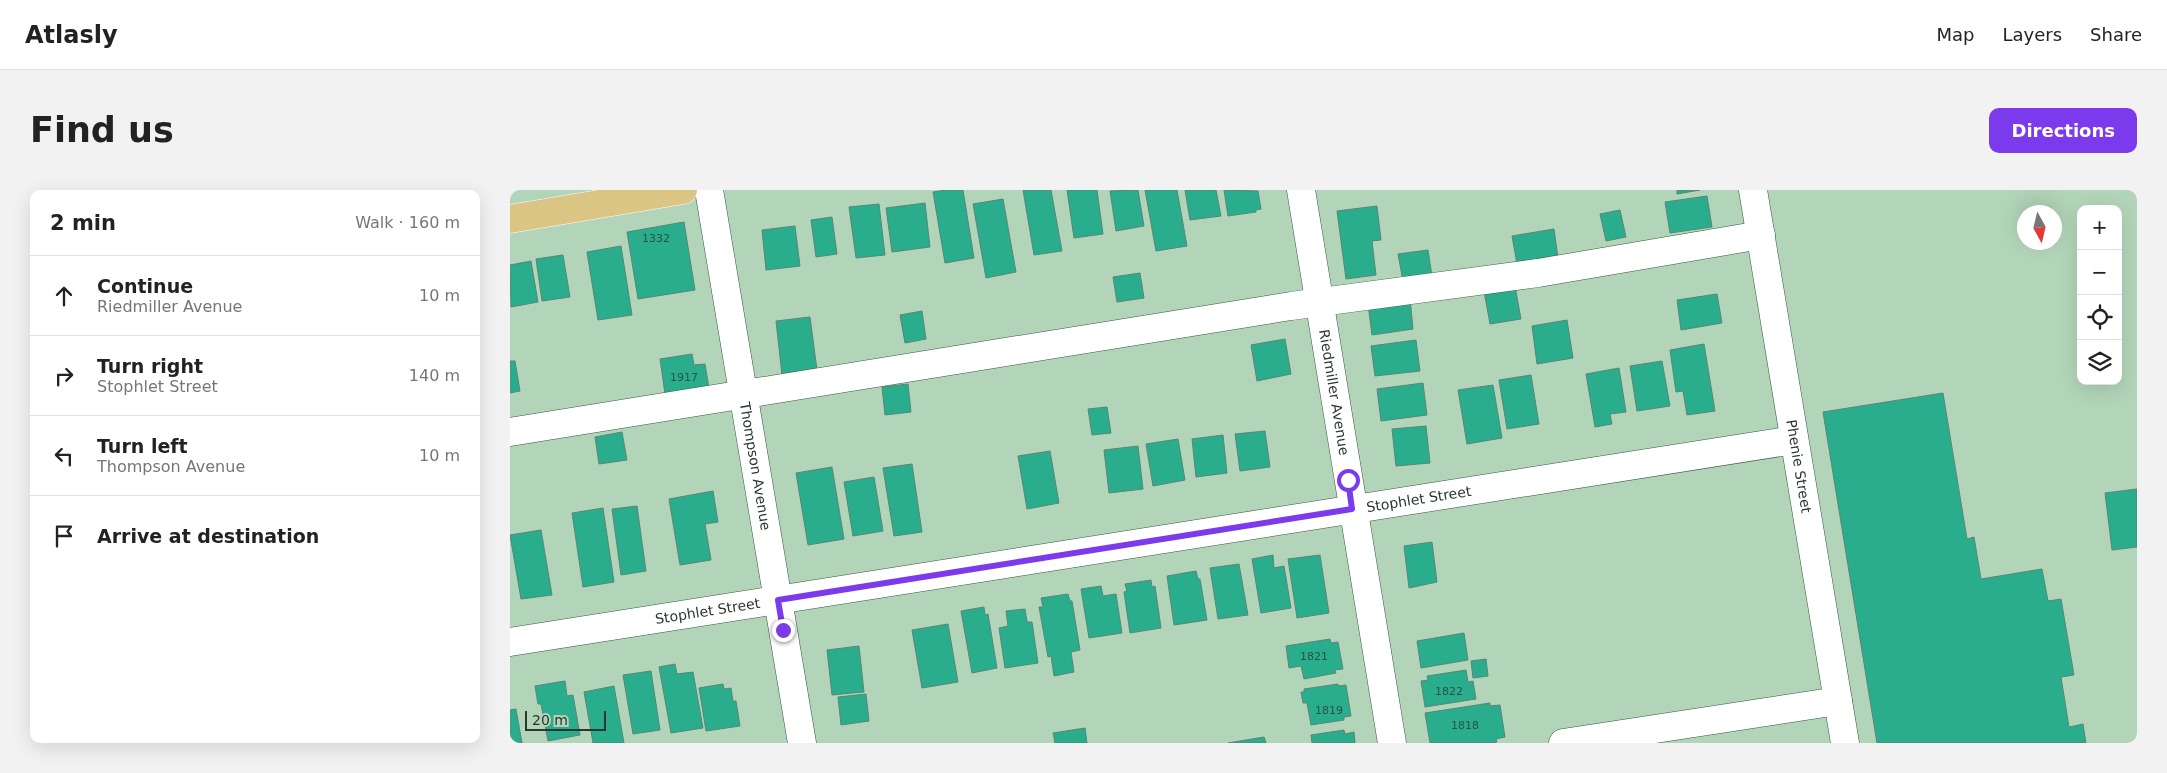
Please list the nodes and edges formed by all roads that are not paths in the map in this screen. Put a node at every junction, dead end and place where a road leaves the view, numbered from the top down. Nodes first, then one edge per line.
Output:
1 (683, 190) edge
2 (709, 190) edge
3 (1301, 190) edge
4 (1753, 190) edge
5 (510, 218) edge
6 (1761, 235) junction
7 (1319, 301) junction
8 (743, 395) junction
9 (510, 432) edge
10 (1794, 440) junction
11 (1352, 509) junction
12 (778, 600) junction
13 (510, 642) edge
14 (1838, 702) junction
15 (802, 743) edge
16 (1392, 743) edge
17 (1563, 743) edge
18 (1845, 743) edge

1 - 5 main road
2 - 8 street, Thompson Avenue
3 - 7 street, Riedmiller Avenue
4 - 6 street, Phenie Street
6 - 7 street
6 - 10 street, Phenie Street
7 - 8 street
7 - 11 street, Riedmiller Avenue
8 - 9 street
8 - 12 street, Thompson Avenue
10 - 11 street, Stophlet Street
10 - 14 street, Phenie Street
11 - 12 street, Stophlet Street
11 - 16 street, Riedmiller Avenue
12 - 13 street, Stophlet Street
12 - 15 street, Thompson Avenue
14 - 17 street
14 - 18 street, Phenie Street

